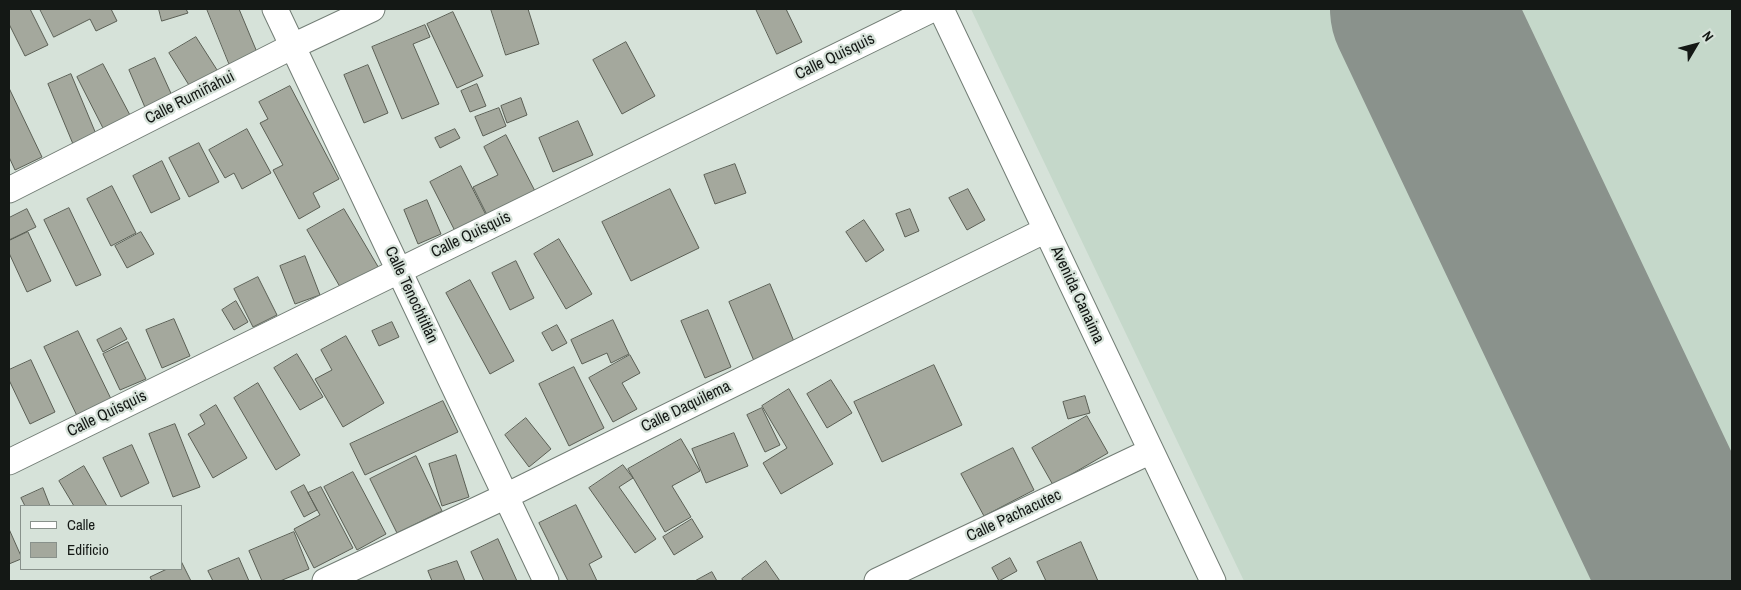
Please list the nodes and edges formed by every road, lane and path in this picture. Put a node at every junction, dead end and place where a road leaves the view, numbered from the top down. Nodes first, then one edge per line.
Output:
1 (276, 9) edge
2 (372, 9) edge
3 (933, 9) edge
4 (941, 9) edge
5 (293, 46) junction
6 (9, 190) edge
7 (1046, 230) junction
8 (399, 270) junction
9 (1151, 451) junction
10 (9, 462) edge
11 (506, 496) junction
12 (325, 581) edge
13 (546, 581) edge
14 (877, 581) edge
15 (1213, 581) edge

1 - 5 street, Calle Tenochtitlán
2 - 5 street, Calle Rumiñahui
3 - 8 street, Calle Quisquis
4 - 7 street, Avenida Canaima
5 - 6 street, Calle Rumiñahui
5 - 8 street, Calle Tenochtitlán
7 - 9 street, Avenida Canaima
7 - 11 street, Calle Daquilema
8 - 10 street, Calle Quisquis
8 - 11 street, Calle Tenochtitlán
9 - 14 street, Calle Pachacutec
9 - 15 street, Avenida Canaima
11 - 12 street, Calle Daquilema
11 - 13 street, Calle Tenochtitlán

